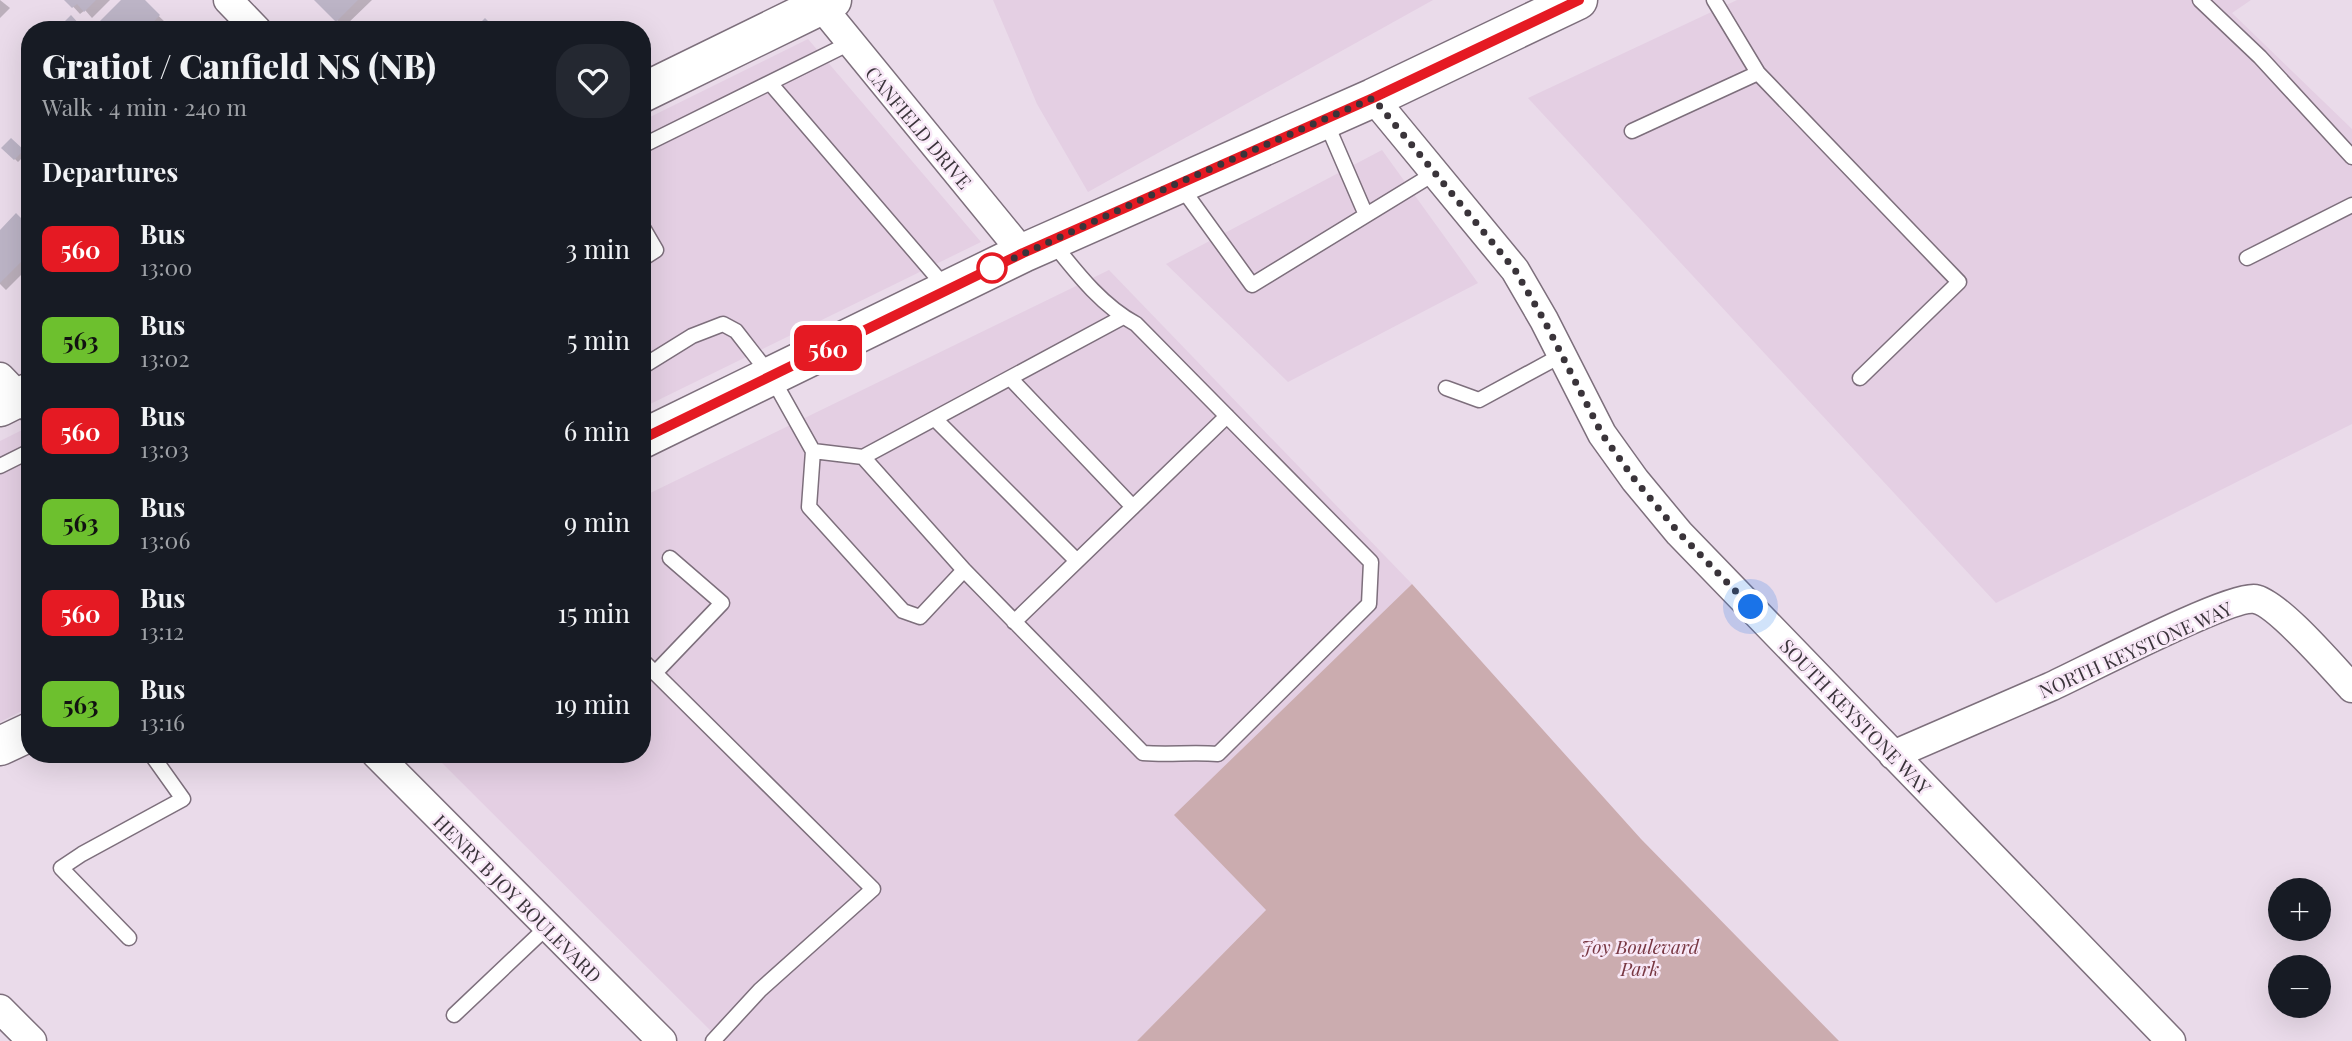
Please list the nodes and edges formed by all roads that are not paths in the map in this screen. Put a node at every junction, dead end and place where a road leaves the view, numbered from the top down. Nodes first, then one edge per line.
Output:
1 (228, 0) edge
2 (1578, 0) edge
3 (1714, 0) edge
4 (2200, 0) edge
5 (822, 2) edge
6 (1532, 9) edge
7 (248, 21) edge
8 (850, 43) junction
9 (1758, 73) junction
10 (770, 83) junction
11 (651, 88) edge
12 (1373, 98) junction
13 (1325, 119) junction
14 (1632, 131) dead end
15 (651, 142) edge
16 (2352, 158) edge
17 (1435, 173) junction
18 (1178, 183) junction
19 (2352, 205) edge
20 (1366, 215) junction
21 (1037, 247) junction
22 (2247, 258) dead end
23 (948, 290) junction
24 (1124, 317) junction
25 (1562, 355) junction
26 (651, 361) edge
27 (771, 376) junction
28 (1010, 378) junction
29 (1860, 378) dead end
30 (1446, 388) dead end
31 (1227, 416) junction
32 (935, 419) junction
33 (651, 431) edge
34 (813, 451) junction
35 (21, 456) edge
36 (863, 457) junction
37 (0, 466) edge
38 (1133, 507) junction
39 (670, 558) dead end
40 (1077, 561) junction
41 (964, 570) junction
42 (1014, 622) junction
43 (651, 669) edge
44 (655, 673) junction
45 (2352, 688) edge
46 (21, 736) edge
47 (0, 746) edge
48 (1893, 755) junction
49 (157, 763) edge
50 (385, 763) edge
51 (547, 927) junction
52 (129, 938) dead end
53 (0, 1009) edge
54 (454, 1015) dead end
55 (32, 1041) edge
56 (662, 1041) edge
57 (713, 1041) edge
58 (2171, 1041) edge

1 - 7 street
2 - 6 main road
3 - 9 lane
4 - 16 lane
5 - 8 street, CANFIELD DRIVE
5 - 11 main road
6 - 12 main road
8 - 10 lane
8 - 21 street, CANFIELD DRIVE
9 - 14 lane
9 - 29 lane
10 - 15 lane
10 - 23 lane
12 - 13 main road
12 - 17 street, SOUTH KEYSTONE WAY
13 - 18 main road
13 - 20 lane
17 - 20 lane
17 - 25 street, SOUTH KEYSTONE WAY
18 - 20 lane
18 - 21 main road
19 - 22 lane
21 - 23 main road
21 - 24 lane
23 - 27 main road
24 - 28 lane
24 - 31 lane
25 - 30 lane
25 - 48 street, SOUTH KEYSTONE WAY
26 - 27 lane
27 - 33 main road
27 - 34 lane
28 - 32 lane
28 - 38 lane
31 - 38 lane
31 - 42 lane
32 - 36 lane
32 - 40 lane
34 - 36 lane
34 - 41 lane
35 - 37 lane
36 - 41 lane
38 - 40 lane
39 - 44 lane
40 - 42 lane
41 - 42 lane
43 - 44 lane
44 - 57 lane
45 - 48 street, NORTH KEYSTONE WAY
46 - 47 main road
48 - 58 street, SOUTH KEYSTONE WAY
49 - 52 lane
50 - 51 street, HENRY B JOY BOULEVARD
51 - 54 lane
51 - 56 street, HENRY B JOY BOULEVARD
53 - 55 street

